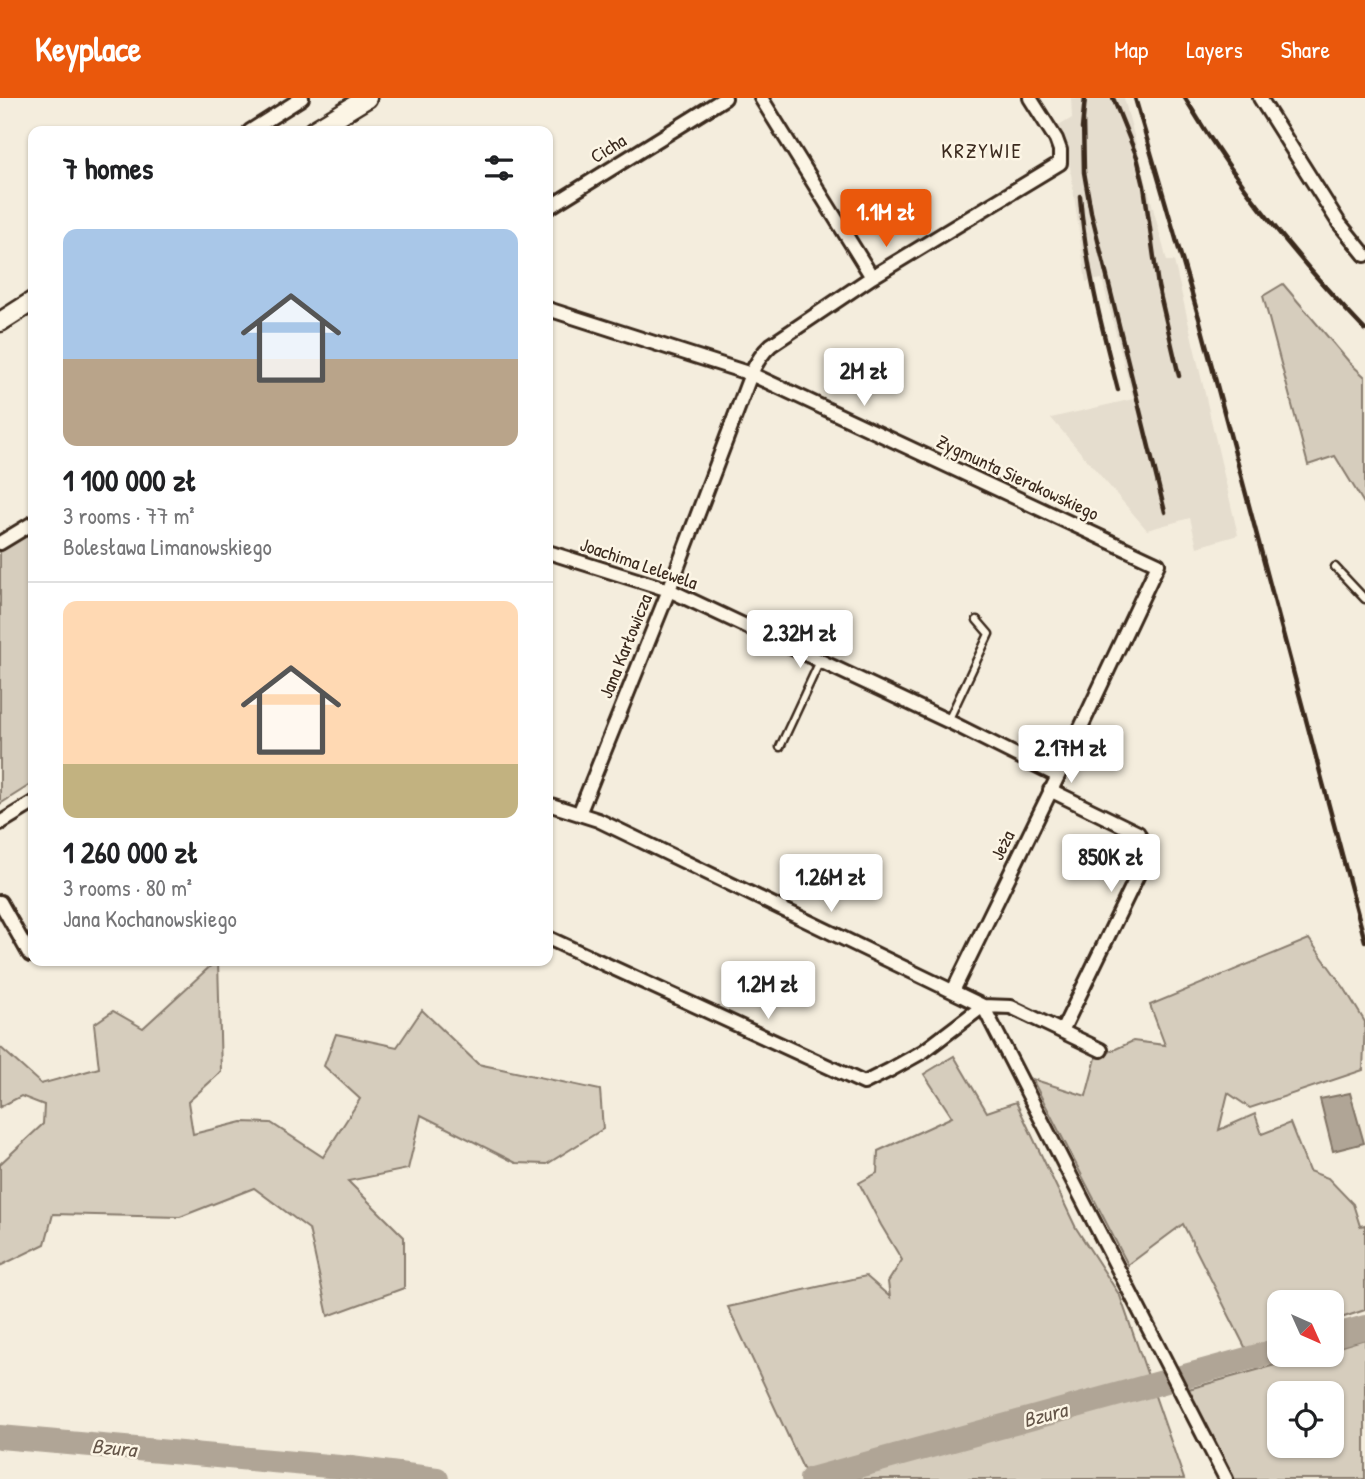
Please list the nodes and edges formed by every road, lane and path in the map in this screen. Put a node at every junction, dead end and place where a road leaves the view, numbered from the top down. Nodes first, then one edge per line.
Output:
1 (302, 98) edge
2 (367, 98) edge
3 (724, 98) edge
4 (761, 98) edge
5 (1030, 98) edge
6 (1260, 98) edge
7 (258, 126) edge
8 (321, 126) edge
9 (553, 205) edge
10 (1365, 255) edge
11 (872, 277) junction
12 (28, 304) edge
13 (553, 311) edge
14 (0, 322) edge
15 (751, 374) junction
16 (28, 526) edge
17 (0, 543) edge
18 (553, 554) edge
19 (1158, 564) joint
20 (1335, 567) dead end
21 (669, 590) junction
22 (1365, 599) edge
23 (977, 620) dead end
24 (820, 661) junction
25 (948, 721) junction
26 (780, 747) dead end
27 (1058, 776) junction
28 (1050, 790) junction
29 (28, 806) edge
30 (553, 806) edge
31 (579, 814) junction
32 (0, 823) edge
33 (0, 902) edge
34 (553, 940) edge
35 (28, 951) edge
36 (953, 992) junction
37 (983, 1006) junction
38 (1062, 1031) junction
39 (1101, 1050) dead end
40 (1226, 1479) edge

1 - 7 street
2 - 8 main road
3 - 9 street, Cicha
4 - 11 street
5 - 11 street, Jana Karłowicza
6 - 10 street
11 - 15 street, Jana Karłowicza
12 - 14 main road
13 - 15 street, Zygmunta Sierakowskiego
15 - 19 street, Zygmunta Sierakowskiego
15 - 21 street, Jana Karłowicza
16 - 17 street
18 - 21 street, Joachima Lelewela
19 - 27 street, Jeża
20 - 22 lane
21 - 24 street, Joachima Lelewela
21 - 31 street, Jana Karłowicza
23 - 25 lane
24 - 25 street, Joachima Lelewela
24 - 26 lane
25 - 27 street, Joachima Lelewela
27 - 28 street, Jeża
28 - 36 street, Jeża
28 - 38 street
29 - 32 street
30 - 31 street
31 - 36 street
33 - 35 street
34 - 37 street
36 - 37 street
37 - 38 street
37 - 40 street
38 - 39 street

